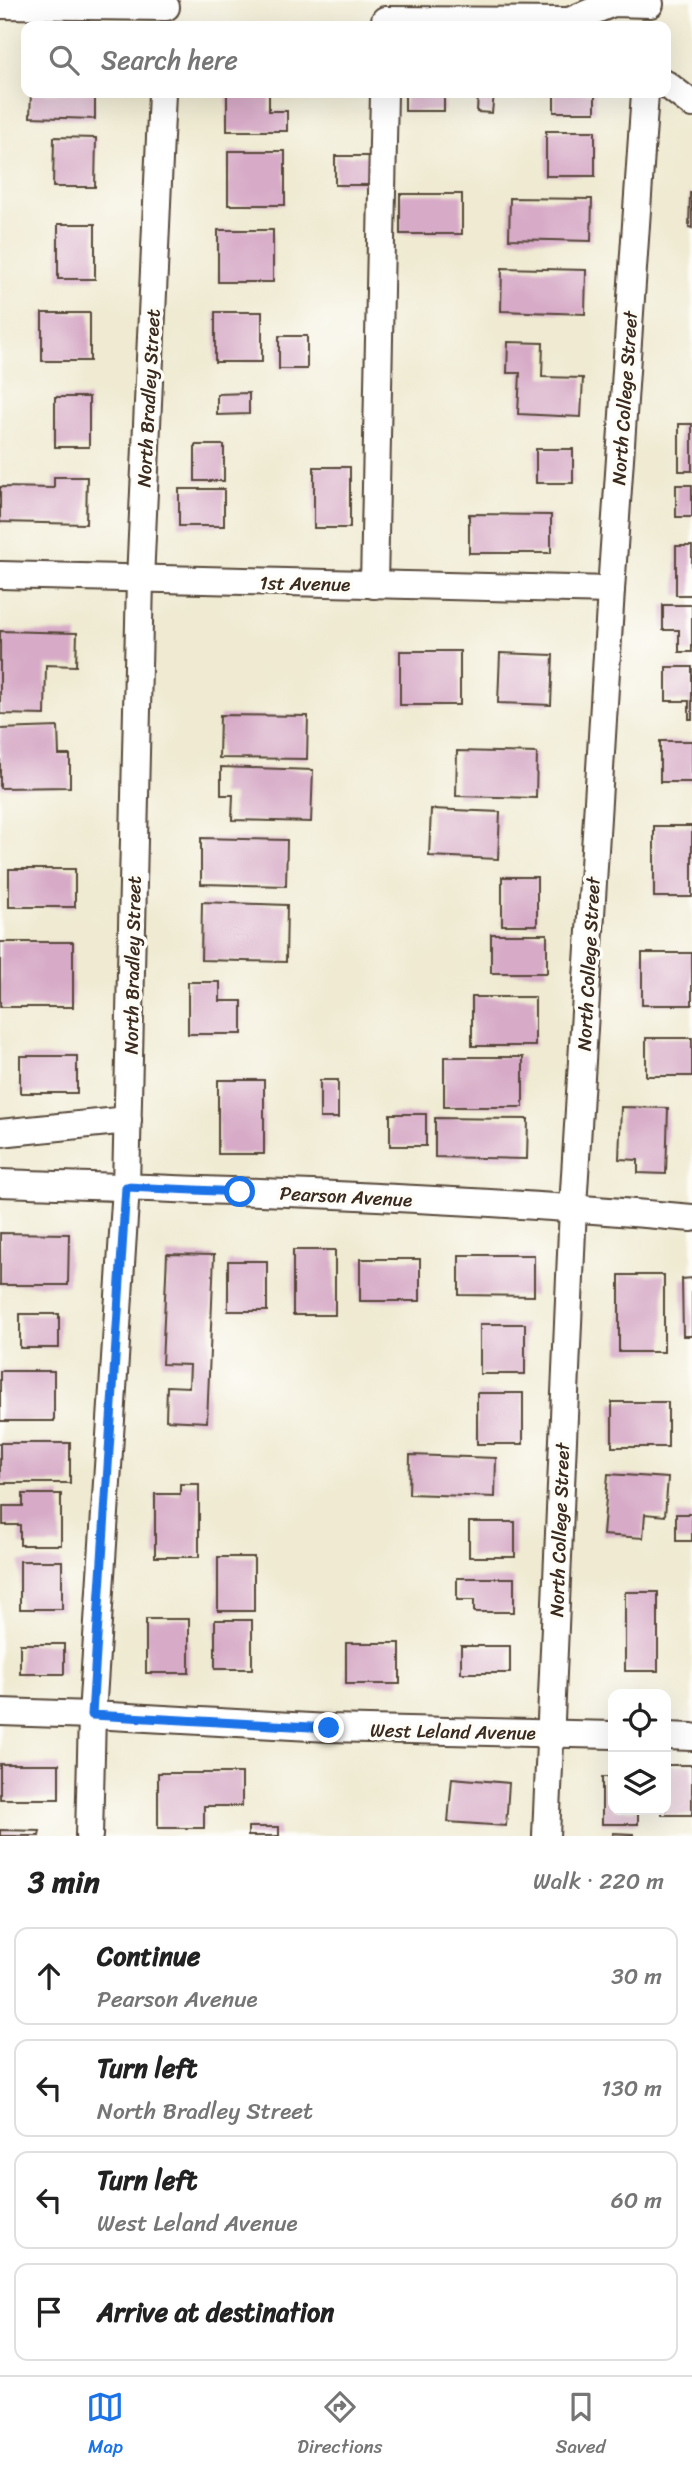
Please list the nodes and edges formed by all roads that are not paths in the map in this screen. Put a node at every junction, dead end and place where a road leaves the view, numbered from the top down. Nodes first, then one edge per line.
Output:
1 (612, 1) edge
2 (0, 5) edge
3 (650, 10) edge
4 (166, 11) edge
5 (569, 21) edge
6 (671, 88) edge
7 (162, 98) edge
8 (384, 98) edge
9 (645, 98) edge
10 (692, 104) edge
11 (0, 576) edge
12 (140, 580) junction
13 (374, 585) junction
14 (611, 590) junction
15 (128, 1120) junction
16 (0, 1133) edge
17 (0, 1183) edge
18 (126, 1187) junction
19 (573, 1207) junction
20 (692, 1218) edge
21 (0, 1712) edge
22 (92, 1715) junction
23 (551, 1733) junction
24 (608, 1735) edge
25 (671, 1736) edge
26 (692, 1737) edge
27 (89, 1836) edge
28 (546, 1836) edge

1 - 3 street
1 - 5 street
2 - 4 street
6 - 10 street
7 - 12 street, North Bradley Street
8 - 13 street
9 - 14 street, North College Street
11 - 12 street, 1st Avenue
12 - 13 street, 1st Avenue
12 - 15 street, North Bradley Street
13 - 14 street, 1st Avenue
14 - 19 street, North College Street
15 - 16 street
15 - 18 street, North Bradley Street
17 - 18 street, Pearson Avenue
18 - 19 street, Pearson Avenue
18 - 22 street, North Bradley Street
19 - 20 street, Pearson Avenue
19 - 23 street, North College Street
21 - 22 street, West Leland Avenue
22 - 23 street, West Leland Avenue
22 - 27 street, North Bradley Street
23 - 24 street, West Leland Avenue
23 - 28 street, North College Street
25 - 26 street

